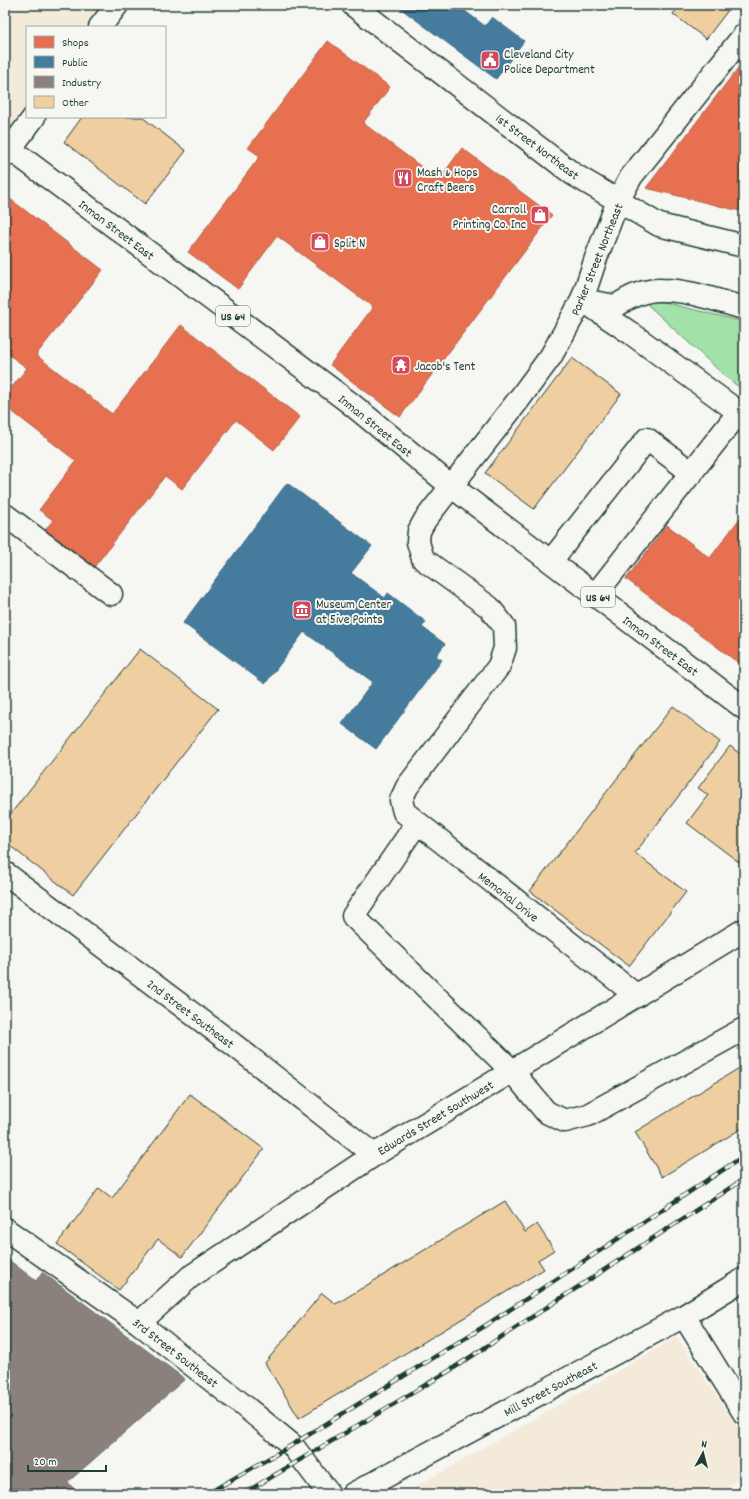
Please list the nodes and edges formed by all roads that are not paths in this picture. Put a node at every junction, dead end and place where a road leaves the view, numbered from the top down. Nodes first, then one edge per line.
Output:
1 (117, 5) edge
2 (353, 5) edge
3 (101, 26) edge
4 (744, 35) edge
5 (33, 118) edge
6 (7, 150) edge
7 (618, 201) junction
8 (744, 246) edge
9 (582, 300) junction
10 (744, 308) edge
11 (742, 414) edge
12 (692, 473) junction
13 (451, 486) junction
14 (5, 515) edge
15 (551, 561) junction
16 (110, 594) dead end
17 (595, 595) junction
18 (744, 708) edge
19 (407, 786) joint
20 (417, 823) junction
21 (5, 874) edge
22 (744, 930) edge
23 (637, 996) junction
24 (744, 1029) edge
25 (512, 1071) junction
26 (374, 1155) junction
27 (5, 1229) edge
28 (744, 1279) edge
29 (684, 1316) junction
30 (139, 1323) junction
31 (744, 1413) edge
32 (328, 1494) edge
33 (353, 1494) edge

1 - 3 street
2 - 7 street, 1st Street Northeast
4 - 7 street, Parker Street Northeast
5 - 6 street
6 - 13 street, Inman Street East / US 64
7 - 8 street, 1st Street Northeast
7 - 9 street, Parker Street Northeast
9 - 10 street
9 - 11 street
9 - 13 street, Parker Street Northeast
11 - 12 street
12 - 15 street
12 - 17 street
13 - 15 street, Inman Street East / US 64
13 - 19 street, Parker Street Northeast
14 - 16 street
15 - 17 street, Inman Street East / US 64
17 - 18 street, Inman Street East / US 64
19 - 20 street, Memorial Drive
20 - 23 street, Memorial Drive
20 - 25 street
21 - 26 street, 2nd Street Southeast
22 - 23 street, Edwards Street Southwest
23 - 25 street, Edwards Street Southwest
24 - 25 street
25 - 26 street, Edwards Street Southwest
26 - 30 street, Edwards Street Southwest
27 - 30 street, 3rd Street Southeast
28 - 29 street, Mill Street Southeast
29 - 31 street
29 - 33 street, Mill Street Southeast
30 - 32 street, 3rd Street Southeast

